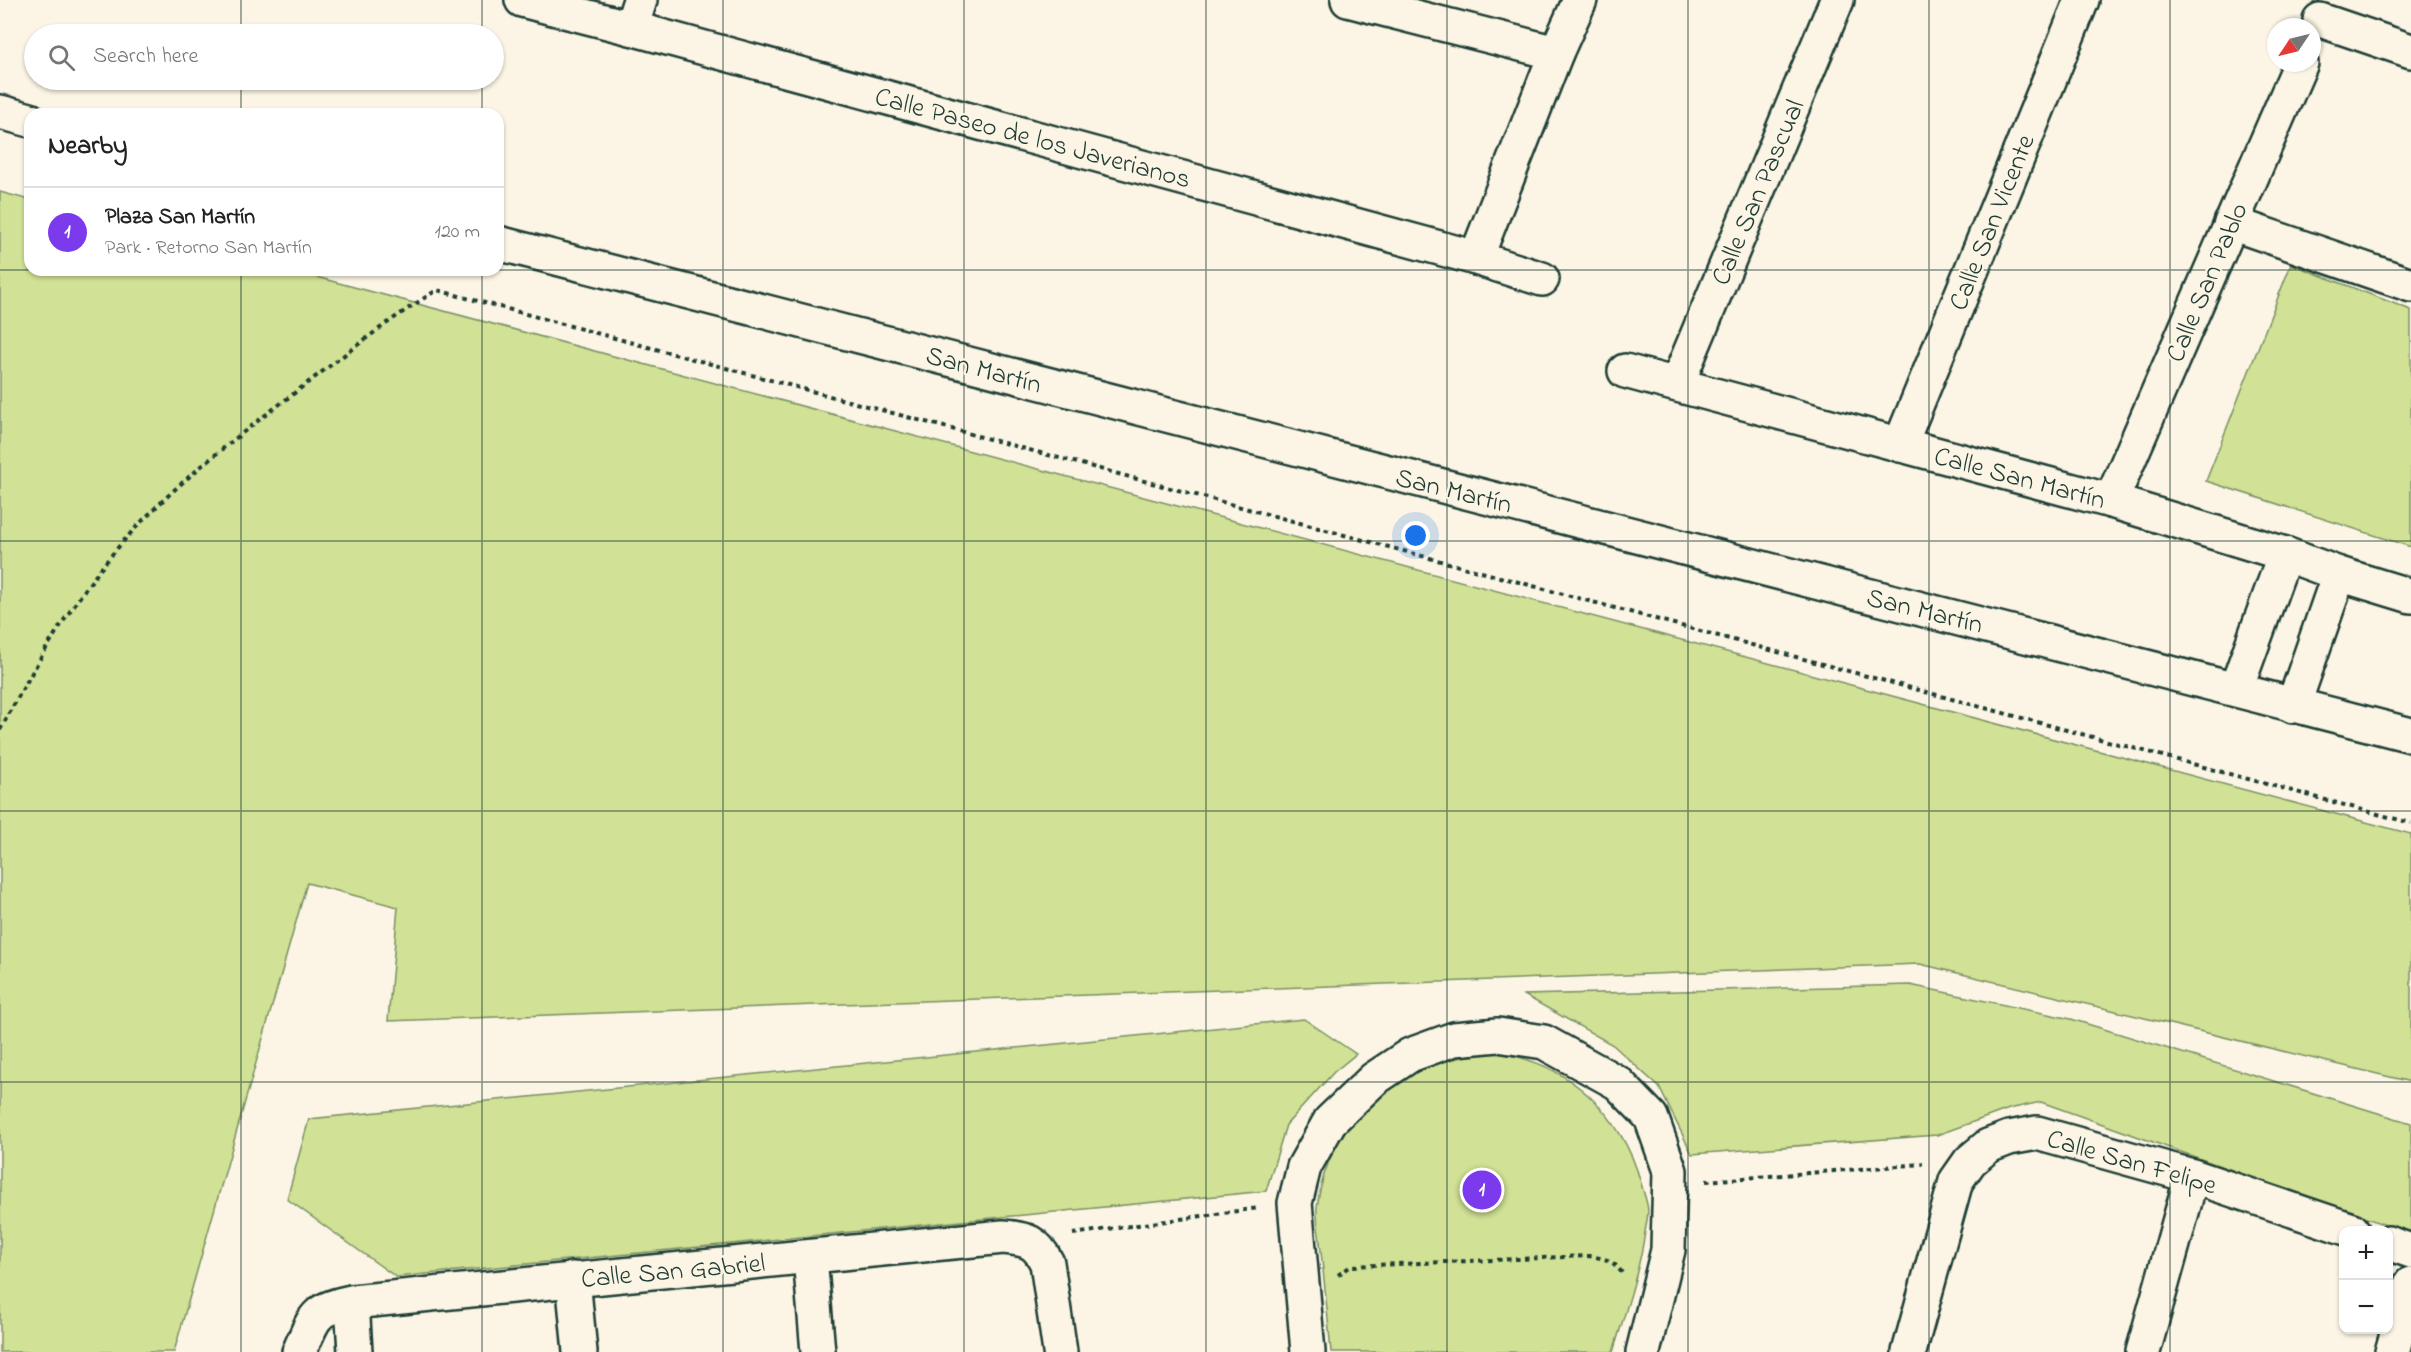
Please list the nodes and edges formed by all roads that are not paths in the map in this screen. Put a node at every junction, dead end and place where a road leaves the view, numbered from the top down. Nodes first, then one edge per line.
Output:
1 (522, 0) edge
2 (1348, 0) edge
3 (1580, 0) edge
4 (1837, 0) edge
5 (2082, 0) edge
6 (635, 14) edge
7 (2321, 19) edge
8 (2411, 51) edge
9 (1556, 53) junction
10 (2297, 72) edge
11 (0, 112) edge
12 (24, 118) edge
13 (2231, 223) junction
14 (504, 245) edge
15 (1476, 258) junction
16 (1542, 279) dead end
17 (2411, 285) edge
18 (1625, 371) dead end
19 (1677, 384) junction
20 (1900, 445) junction
21 (2111, 501) junction
22 (2285, 554) junction
23 (2338, 574) junction
24 (2411, 596) edge
25 (2236, 689) junction
26 (2293, 706) junction
27 (2411, 735) edge
28 (2192, 1176) junction
29 (2340, 1226) edge
30 (2393, 1245) edge
31 (2411, 1251) edge
32 (810, 1257) junction
33 (573, 1279) junction
34 (2411, 1284) edge
35 (352, 1302) junction
36 (299, 1352) edge
37 (355, 1352) edge
38 (580, 1352) edge
39 (818, 1352) edge
40 (1060, 1352) edge
41 (1308, 1352) edge
42 (1643, 1352) edge
43 (1909, 1352) edge
44 (2143, 1352) edge
45 (2392, 1352) edge

1 - 6 street, Calle Paseo de los Javerianos
2 - 9 street
3 - 9 street
4 - 19 street, Calle San Pascual
5 - 20 street, Calle San Vicente
6 - 15 street, Calle Paseo de los Javerianos
7 - 8 street
9 - 15 street
10 - 13 street, Calle San Pablo
11 - 12 street
13 - 17 street
13 - 21 street, Calle San Pablo
14 - 25 street, San Martín
15 - 16 street, Calle Paseo de los Javerianos
18 - 19 street, Calle San Martín
19 - 20 street, Calle San Martín
20 - 21 street, Calle San Martín
21 - 22 street, Calle San Martín
22 - 23 street, Calle San Martín
22 - 25 street
23 - 24 street, Calle San Martín
23 - 26 street
25 - 26 street, San Martín
26 - 27 street, San Martín
28 - 29 street, Calle San Felipe
28 - 43 street, Calle San Felipe
28 - 44 street
30 - 31 street
32 - 33 street, Calle San Gabriel
32 - 39 street
32 - 40 street, Calle San Gabriel
33 - 35 street, Calle San Gabriel
33 - 38 street
34 - 45 street
35 - 36 street, Calle San Gabriel
35 - 37 street
41 - 42 street

